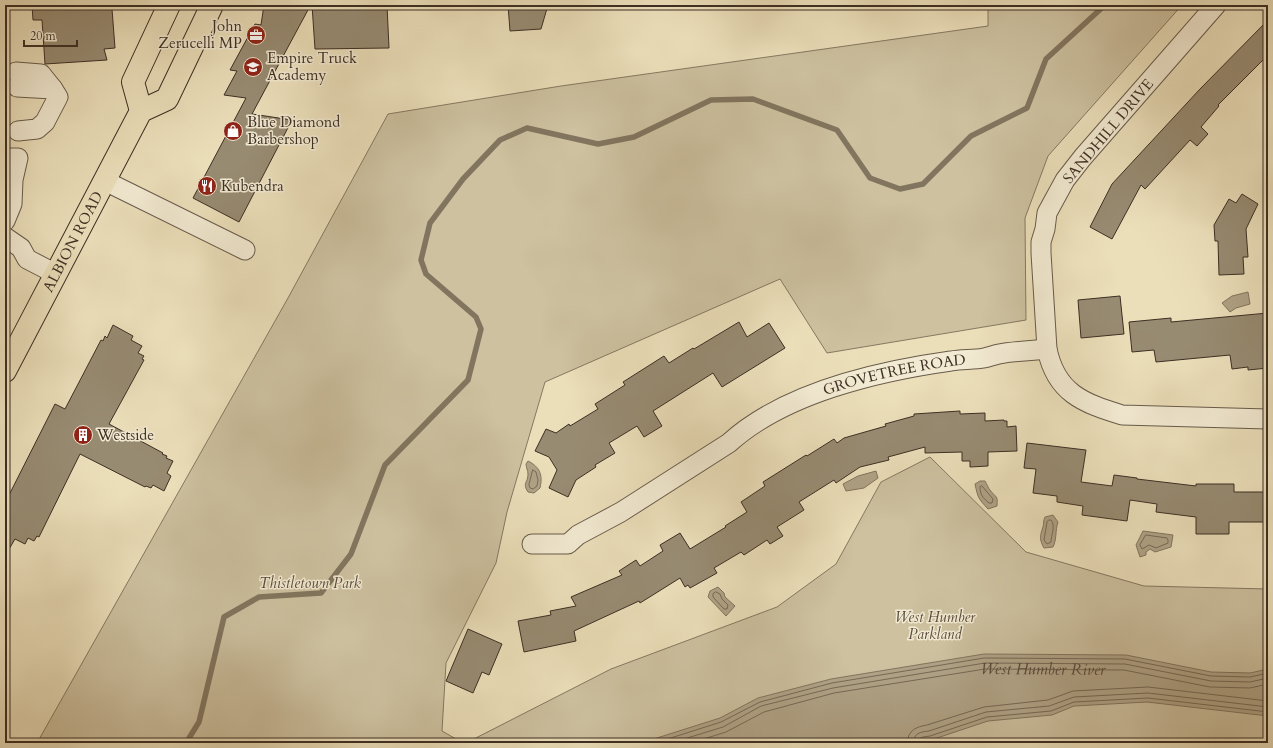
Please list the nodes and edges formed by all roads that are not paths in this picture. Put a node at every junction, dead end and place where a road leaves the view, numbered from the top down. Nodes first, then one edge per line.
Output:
1 (151, 5) edge
2 (169, 5) edge
3 (212, 5) edge
4 (1216, 5) edge
5 (154, 40) junction
6 (16, 79) dead end
7 (141, 112) junction
8 (18, 131) dead end
9 (12, 158) edge
10 (105, 181) junction
11 (5, 221) edge
12 (5, 237) edge
13 (246, 250) dead end
14 (56, 274) junction
15 (1047, 349) junction
16 (5, 371) edge
17 (1268, 419) edge
18 (532, 544) dead end

1 - 5 main road
2 - 5 main road
3 - 7 main road
4 - 15 street, SANDHILL DRIVE
5 - 7 main road
6 - 8 street
7 - 10 main road, ALBION ROAD
9 - 11 street
10 - 13 street
10 - 14 main road, ALBION ROAD
12 - 14 street
14 - 16 main road, ALBION ROAD
15 - 17 street
15 - 18 street, GROVETREE ROAD

